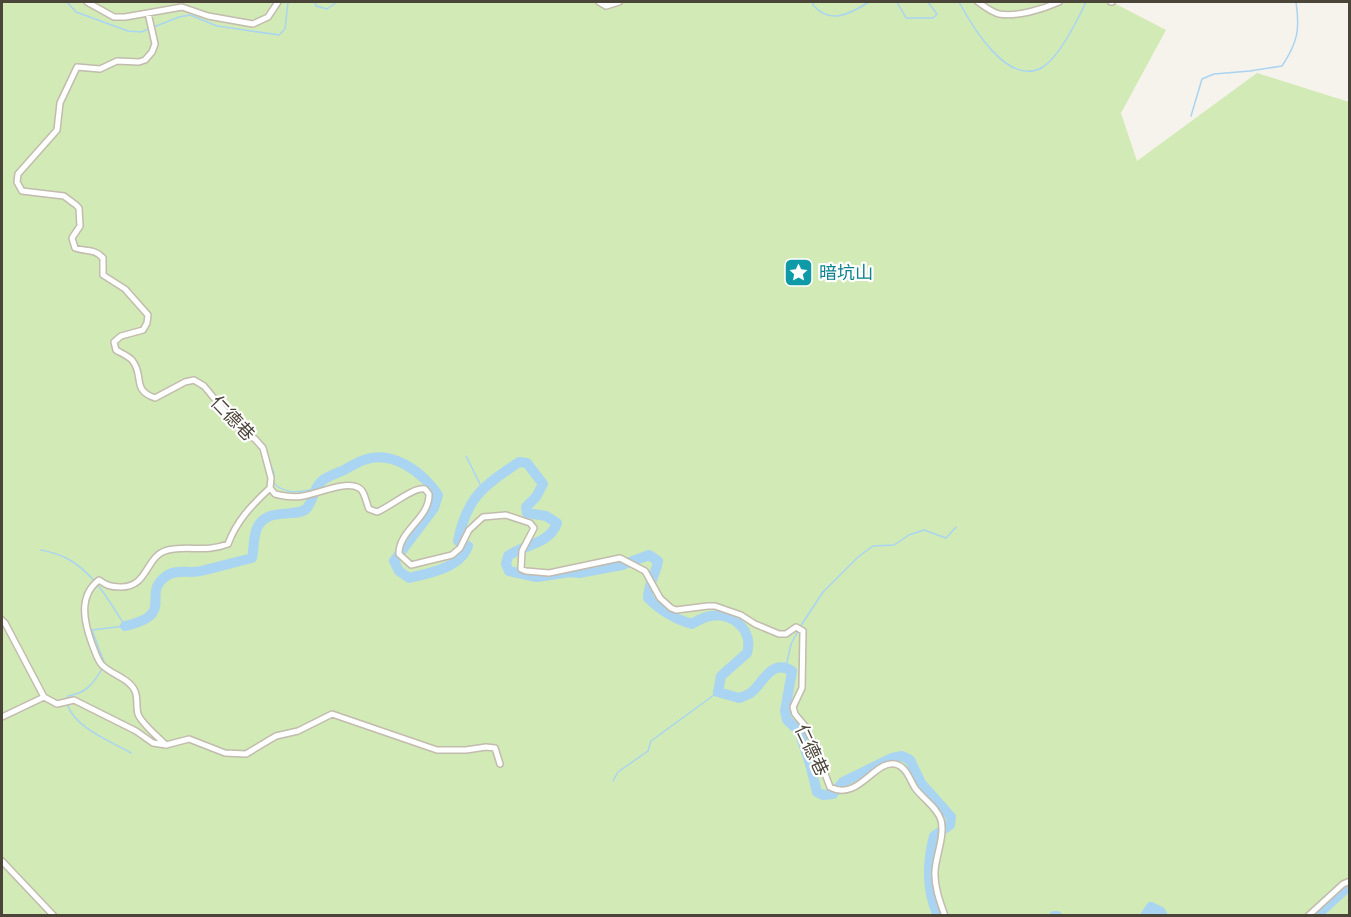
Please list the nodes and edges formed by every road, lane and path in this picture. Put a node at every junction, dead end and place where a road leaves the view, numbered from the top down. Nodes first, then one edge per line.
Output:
1 (87, 2) edge
2 (278, 2) edge
3 (599, 2) edge
4 (619, 2) edge
5 (978, 2) edge
6 (1059, 2) edge
7 (148, 13) junction
8 (270, 488) junction
9 (2, 620) edge
10 (44, 697) junction
11 (2, 717) edge
12 (166, 746) junction
13 (500, 764) dead end
14 (2, 861) edge
15 (1350, 881) edge
16 (54, 915) edge
17 (945, 915) edge
18 (1308, 915) edge

1 - 7 street
2 - 7 street
3 - 4 street
5 - 6 street
7 - 8 street, 仁德巷
8 - 12 street
8 - 17 street, 仁德巷
9 - 10 street
10 - 11 street
10 - 12 street
12 - 13 street
14 - 16 street
15 - 18 street

